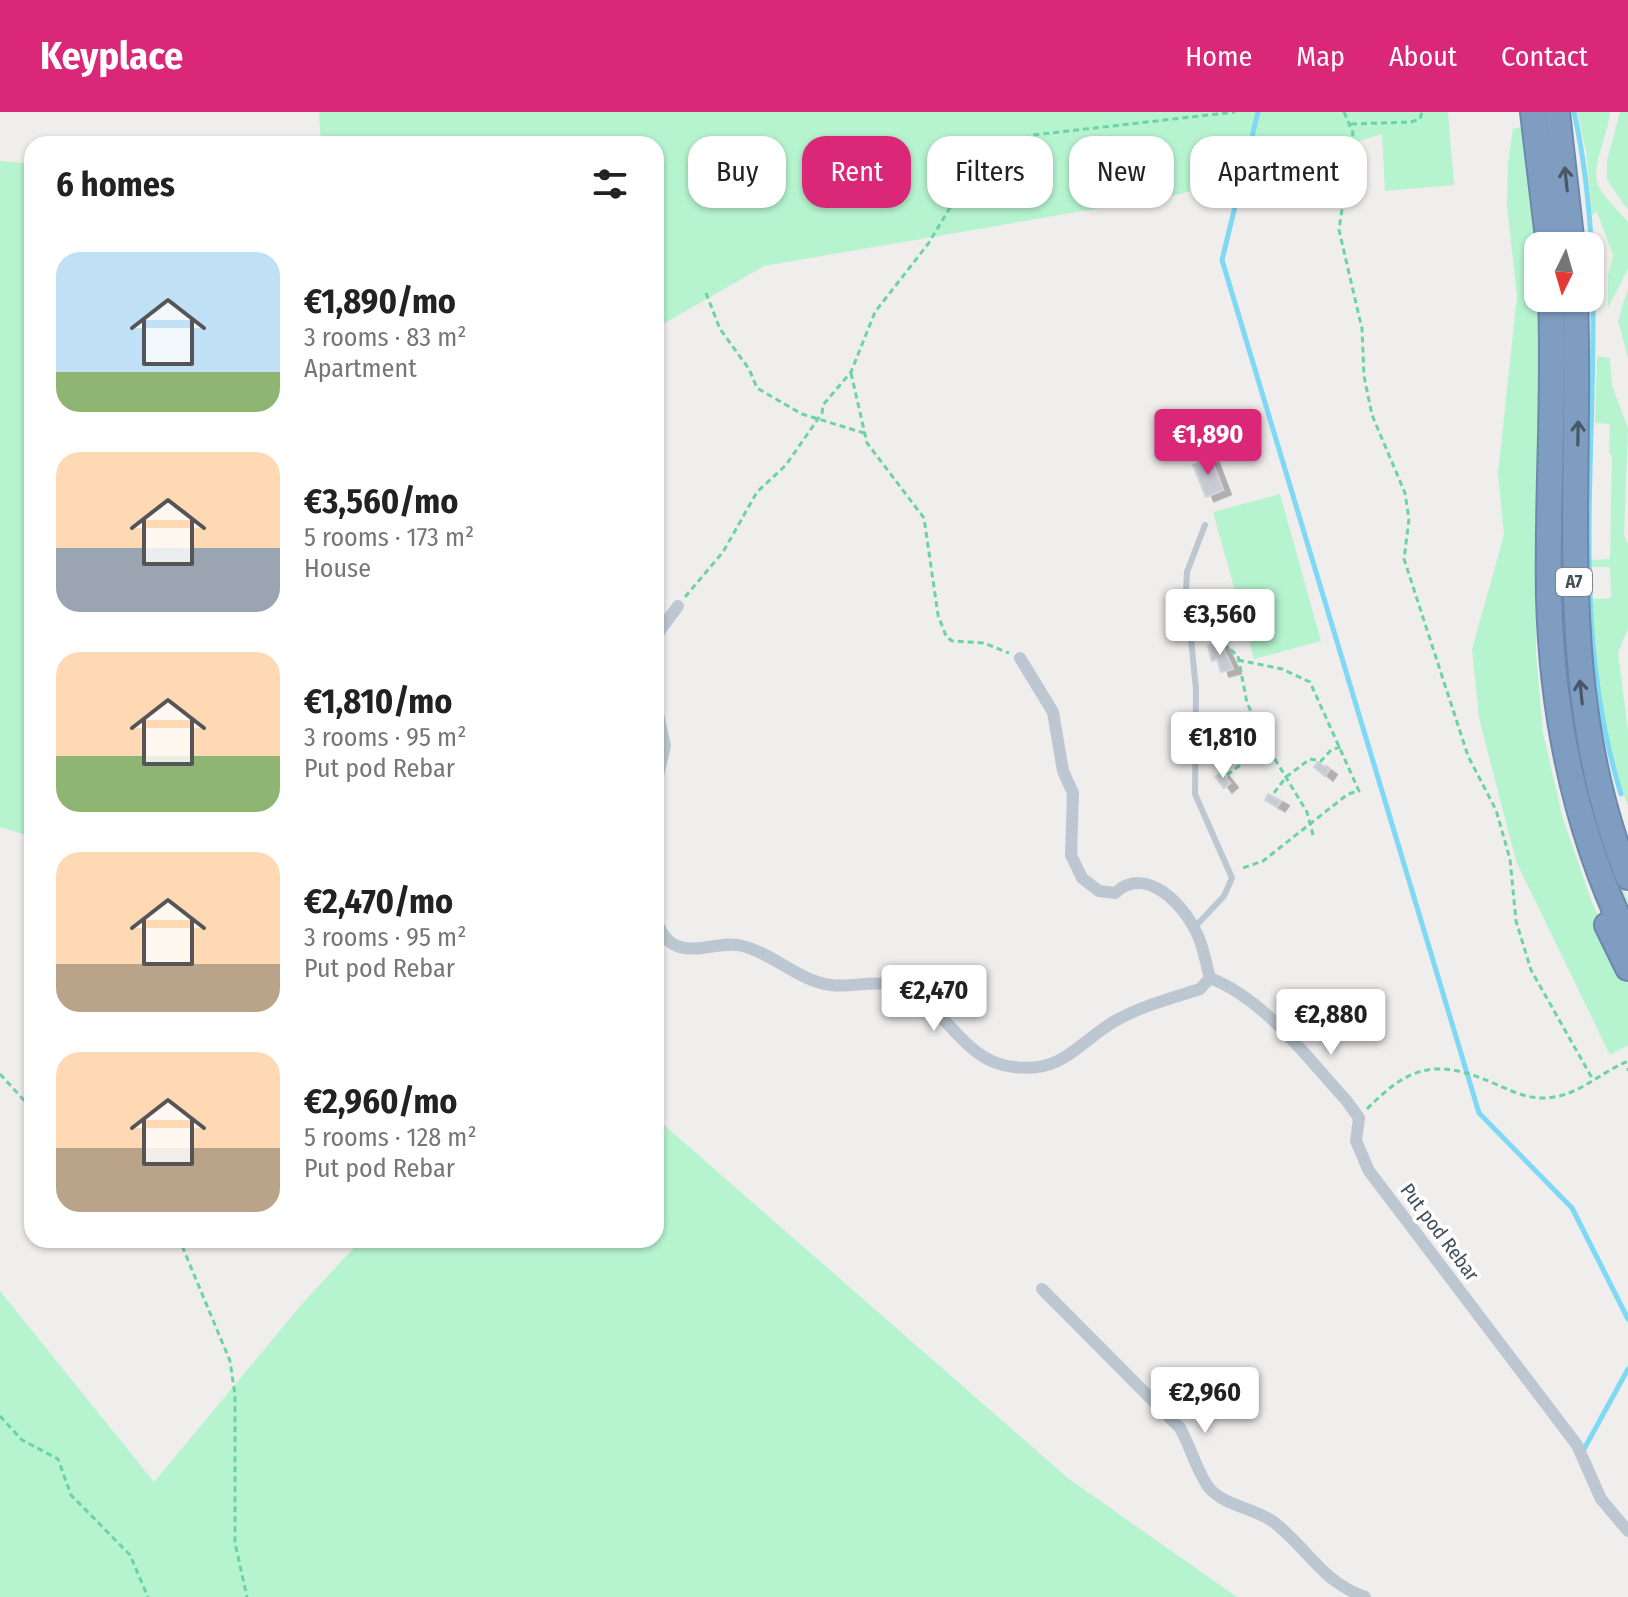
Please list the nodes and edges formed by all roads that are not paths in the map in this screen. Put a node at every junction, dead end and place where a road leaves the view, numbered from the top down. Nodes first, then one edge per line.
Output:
1 (1533, 112) edge
2 (1557, 112) edge
3 (1547, 232) edge
4 (1570, 232) edge
5 (1551, 312) edge
6 (1576, 312) edge
7 (1205, 525) dead end
8 (678, 606) road end
9 (1203, 621) road end
10 (664, 625) edge
11 (1189, 627) junction
12 (1551, 644) junction
13 (1020, 658) road end
14 (1594, 769) junction
15 (1628, 843) edge
16 (1628, 877) edge
17 (1194, 928) junction
18 (664, 935) edge
19 (1628, 939) edge
20 (1628, 968) edge
21 (1210, 978) junction
22 (1042, 1289) dead end
23 (1628, 1531) edge
24 (1365, 1597) edge

1 - 3 highway
4 -> 2 highway
5 - 12 highway, A7
14 -> 6 highway, A7
7 - 11 lane
8 - 10 street
9 - 11 lane
11 - 17 lane
12 - 19 highway, A7
12 - 20 highway
13 - 17 street
14 - 15 highway
14 - 16 highway, A7
17 - 21 street
18 - 21 street
21 - 23 street, Put pod Rebar
22 - 24 street

